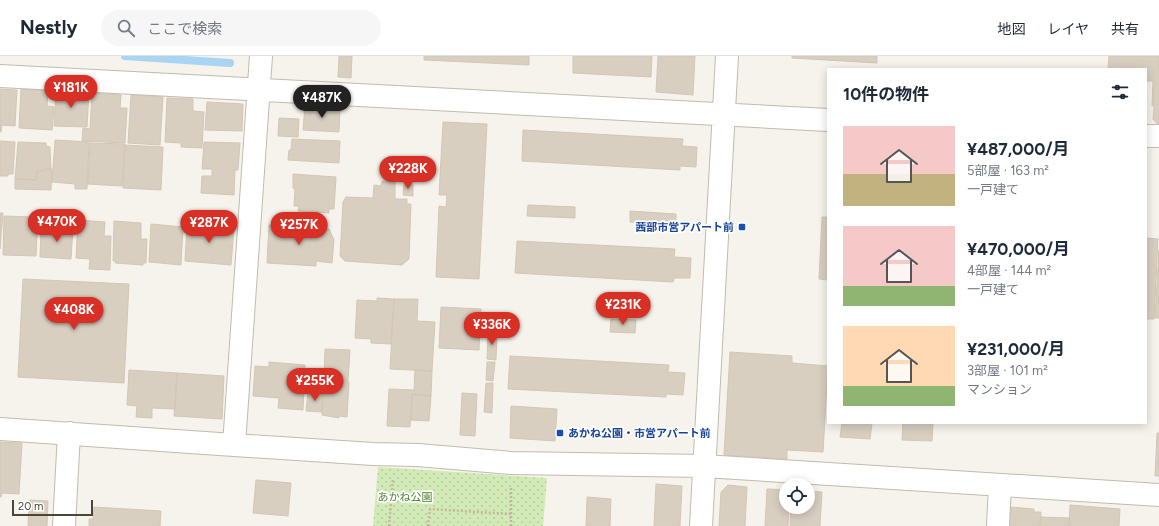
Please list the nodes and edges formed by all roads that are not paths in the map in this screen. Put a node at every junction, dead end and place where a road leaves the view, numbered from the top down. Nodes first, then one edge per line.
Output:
1 (261, 56) edge
2 (727, 56) edge
3 (0, 76) edge
4 (260, 90) junction
5 (724, 115) junction
6 (827, 120) edge
7 (1147, 136) edge
8 (1159, 136) edge
9 (0, 429) edge
10 (68, 433) junction
11 (234, 445) junction
12 (704, 466) junction
13 (1000, 485) junction
14 (1159, 495) edge
15 (64, 526) edge
16 (701, 526) edge
17 (998, 526) edge

1 - 4 street
2 - 5 street
3 - 4 street
4 - 5 street
4 - 11 street
5 - 6 street
5 - 12 street
7 - 8 street
9 - 10 street
10 - 11 street
10 - 15 street
11 - 12 street
12 - 13 street
12 - 16 street
13 - 14 street
13 - 17 street

